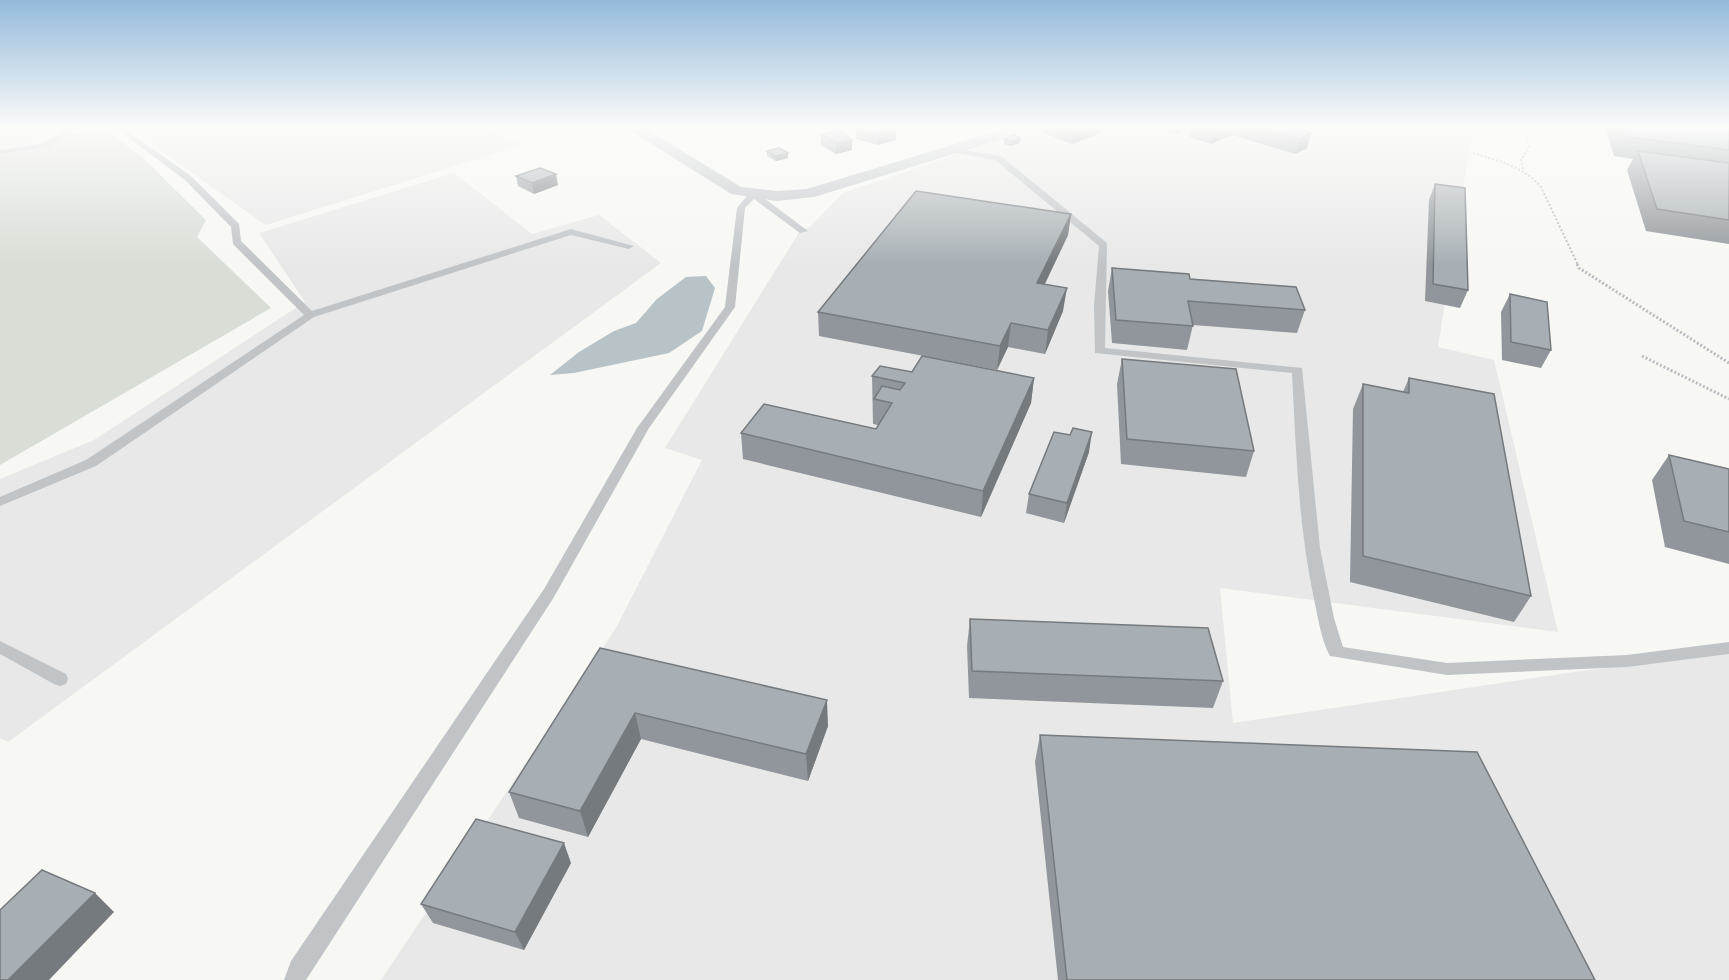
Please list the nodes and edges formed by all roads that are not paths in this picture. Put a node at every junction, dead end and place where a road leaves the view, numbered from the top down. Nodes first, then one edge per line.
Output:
1 (181, 173) edge
2 (705, 173) edge
3 (879, 173) edge
4 (1016, 173) edge
5 (753, 194) junction
6 (803, 231) dead end
7 (629, 246) dead end
8 (310, 315) junction
9 (0, 502) edge
10 (0, 647) edge
11 (1729, 648) edge
12 (60, 679) dead end
13 (294, 980) edge

1 - 8 lane
2 - 5 street
3 - 5 street
4 - 11 lane
5 - 6 lane
5 - 13 lane
7 - 8 lane
8 - 9 lane
10 - 12 lane

